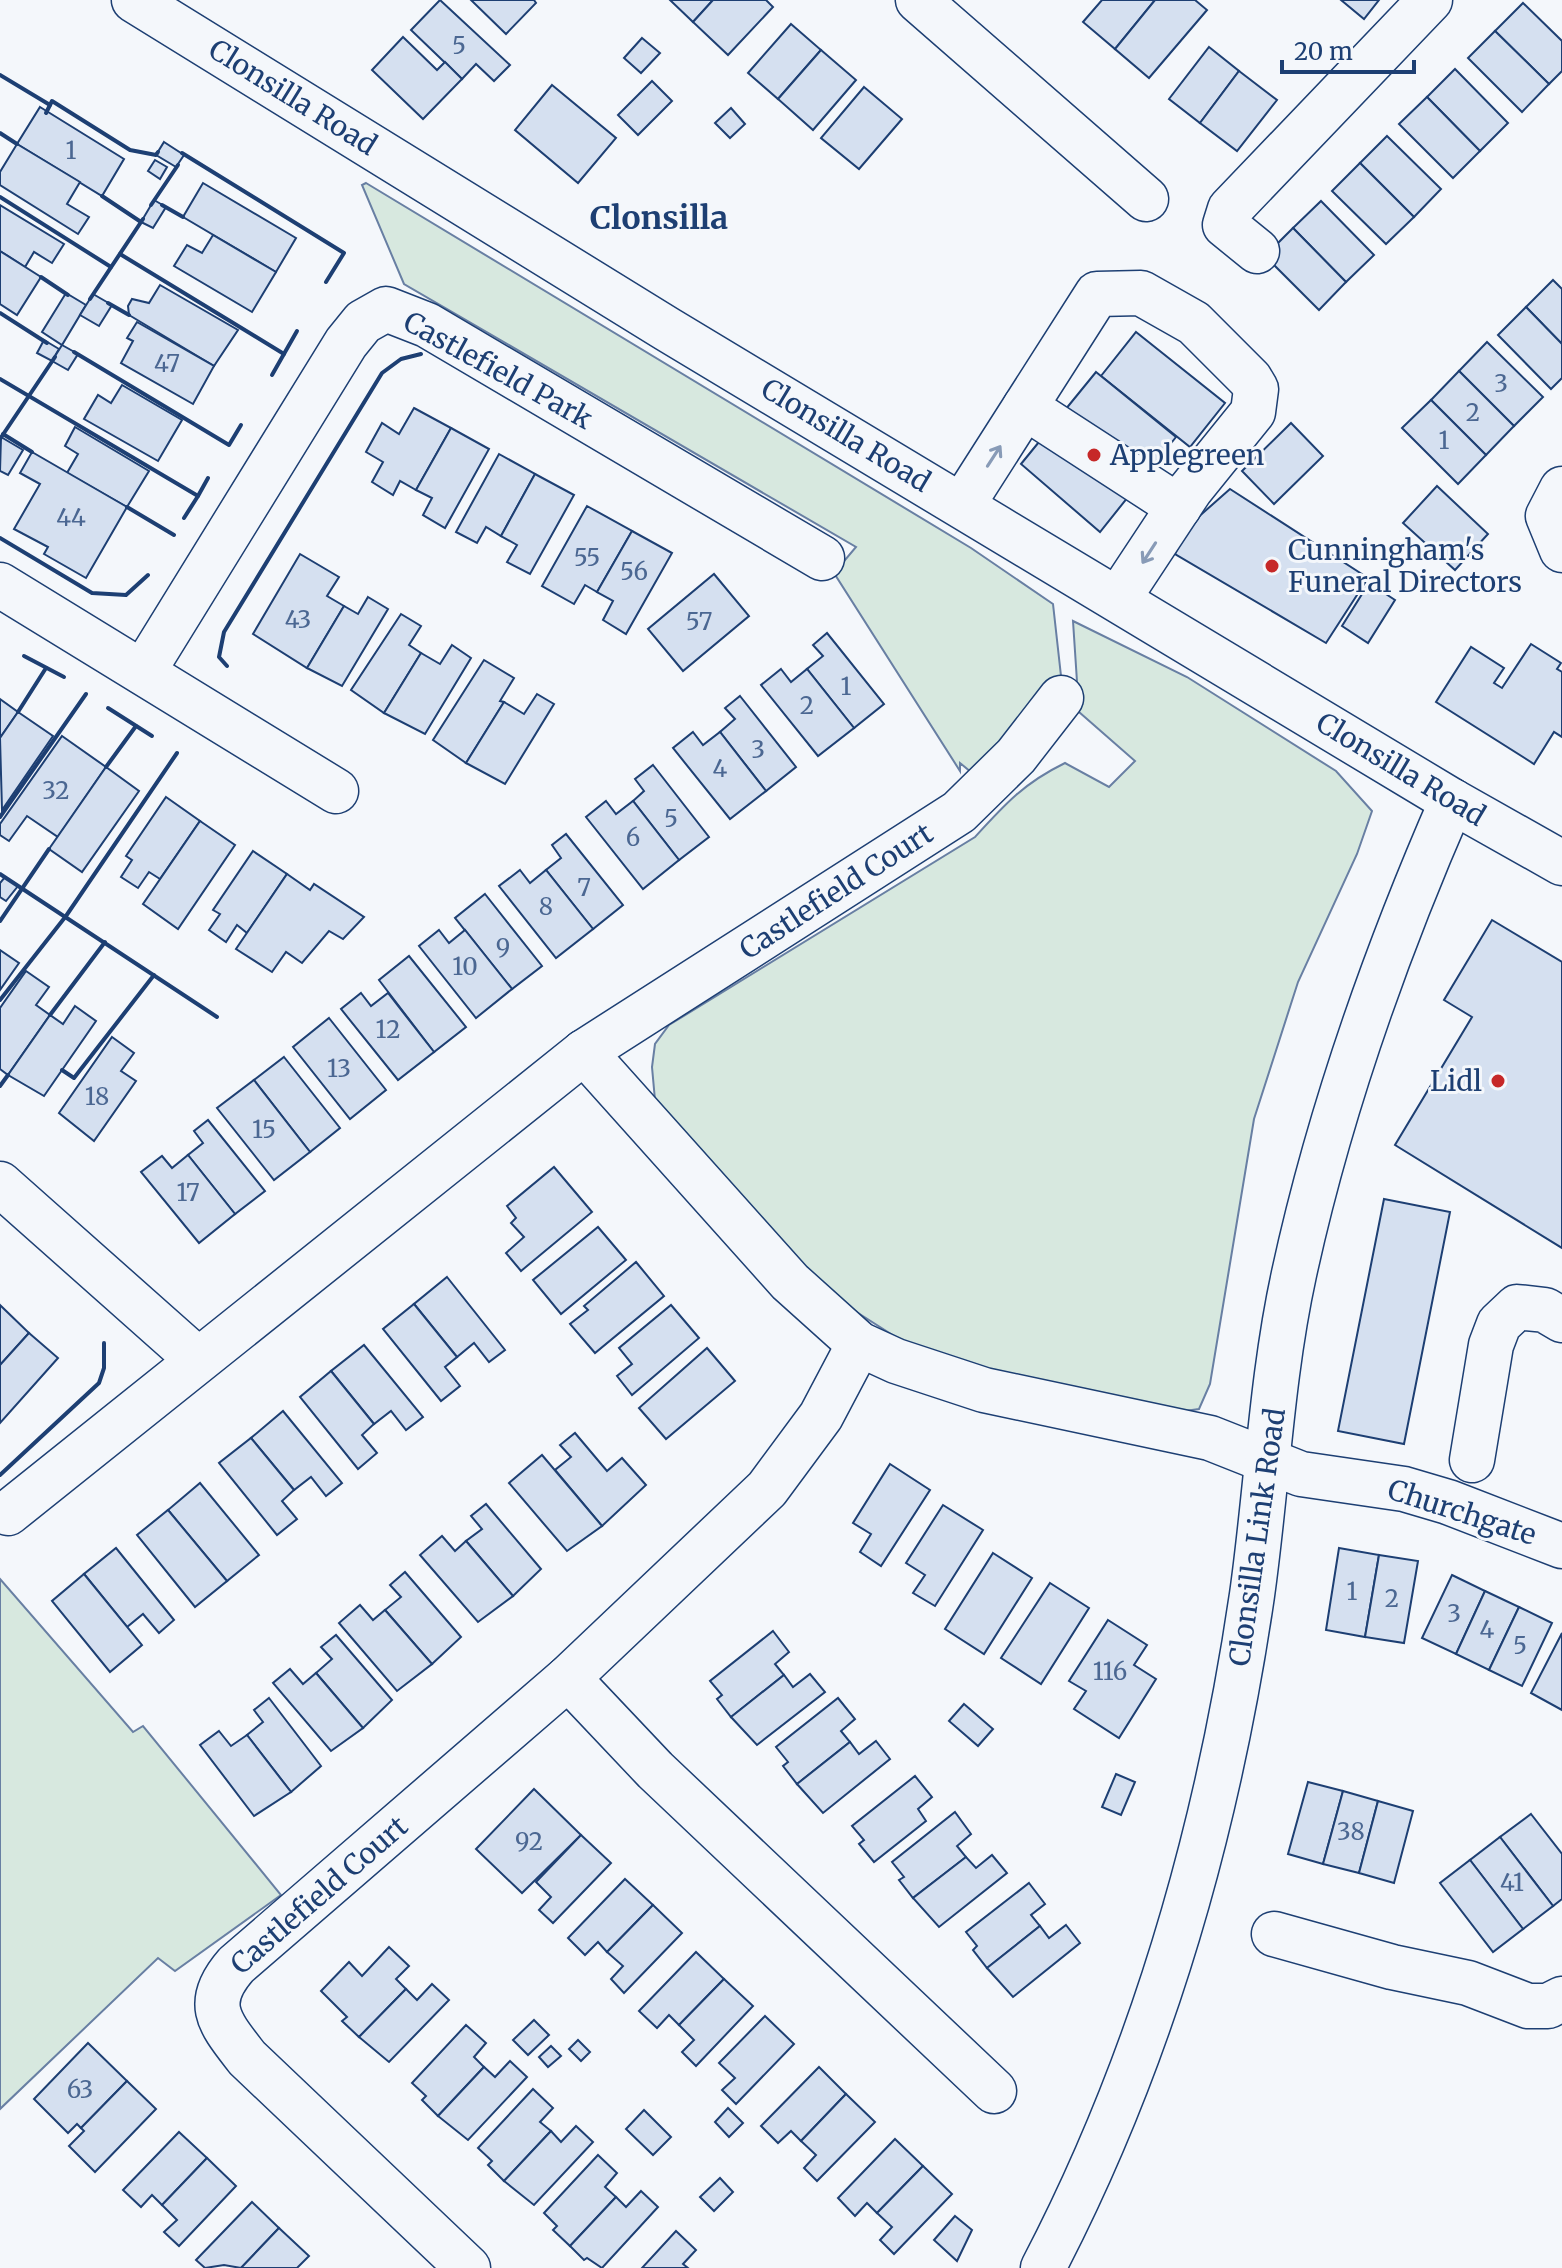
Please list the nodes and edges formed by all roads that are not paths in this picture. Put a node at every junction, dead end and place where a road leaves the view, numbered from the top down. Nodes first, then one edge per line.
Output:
1 (134, 0) edge
2 (918, 0) edge
3 (1430, 0) edge
4 (1146, 199) dead end
5 (1257, 251) dead end
6 (1025, 407) junction
7 (1562, 489) edge
8 (963, 504) junction
9 (1179, 507) junction
10 (1562, 550) edge
11 (822, 558) dead end
12 (0, 585) edge
13 (1118, 599) junction
14 (143, 672) junction
15 (1061, 698) dead end
16 (336, 791) dead end
17 (1452, 801) junction
18 (1562, 863) edge
19 (584, 1052) junction
20 (0, 1184) edge
21 (1562, 1320) edge
22 (859, 1344) junction
23 (197, 1359) junction
24 (1472, 1460) dead end
25 (1267, 1461) junction
26 (8, 1513) dead end
27 (1562, 1546) edge
28 (568, 1678) junction
29 (1274, 1934) dead end
30 (1562, 1999) edge
31 (994, 2091) dead end
32 (468, 2268) edge
33 (1043, 2268) edge

1 - 8 street, Clonsilla Road
2 - 4 street
3 - 5 street
8 -> 6 street
6 - 9 street
6 - 9 street
7 - 10 street
8 - 13 street, Clonsilla Road
9 -> 13 street
11 - 14 street, Castlefield Park
12 - 14 street
13 - 17 street, Clonsilla Road
14 - 16 street
15 - 19 street, Castlefield Court
17 - 18 street, Clonsilla Road
17 - 25 street, Clonsilla Link Road
19 - 22 street
19 - 23 street, Castlefield Court
20 - 23 street
21 - 24 street
22 - 25 street
22 - 28 street, Castlefield Court
23 - 26 street, Castlefield Court
25 - 27 street, Churchgate
25 - 33 street, Clonsilla Link Road
28 - 31 street
28 - 32 street, Castlefield Court
29 - 30 street

